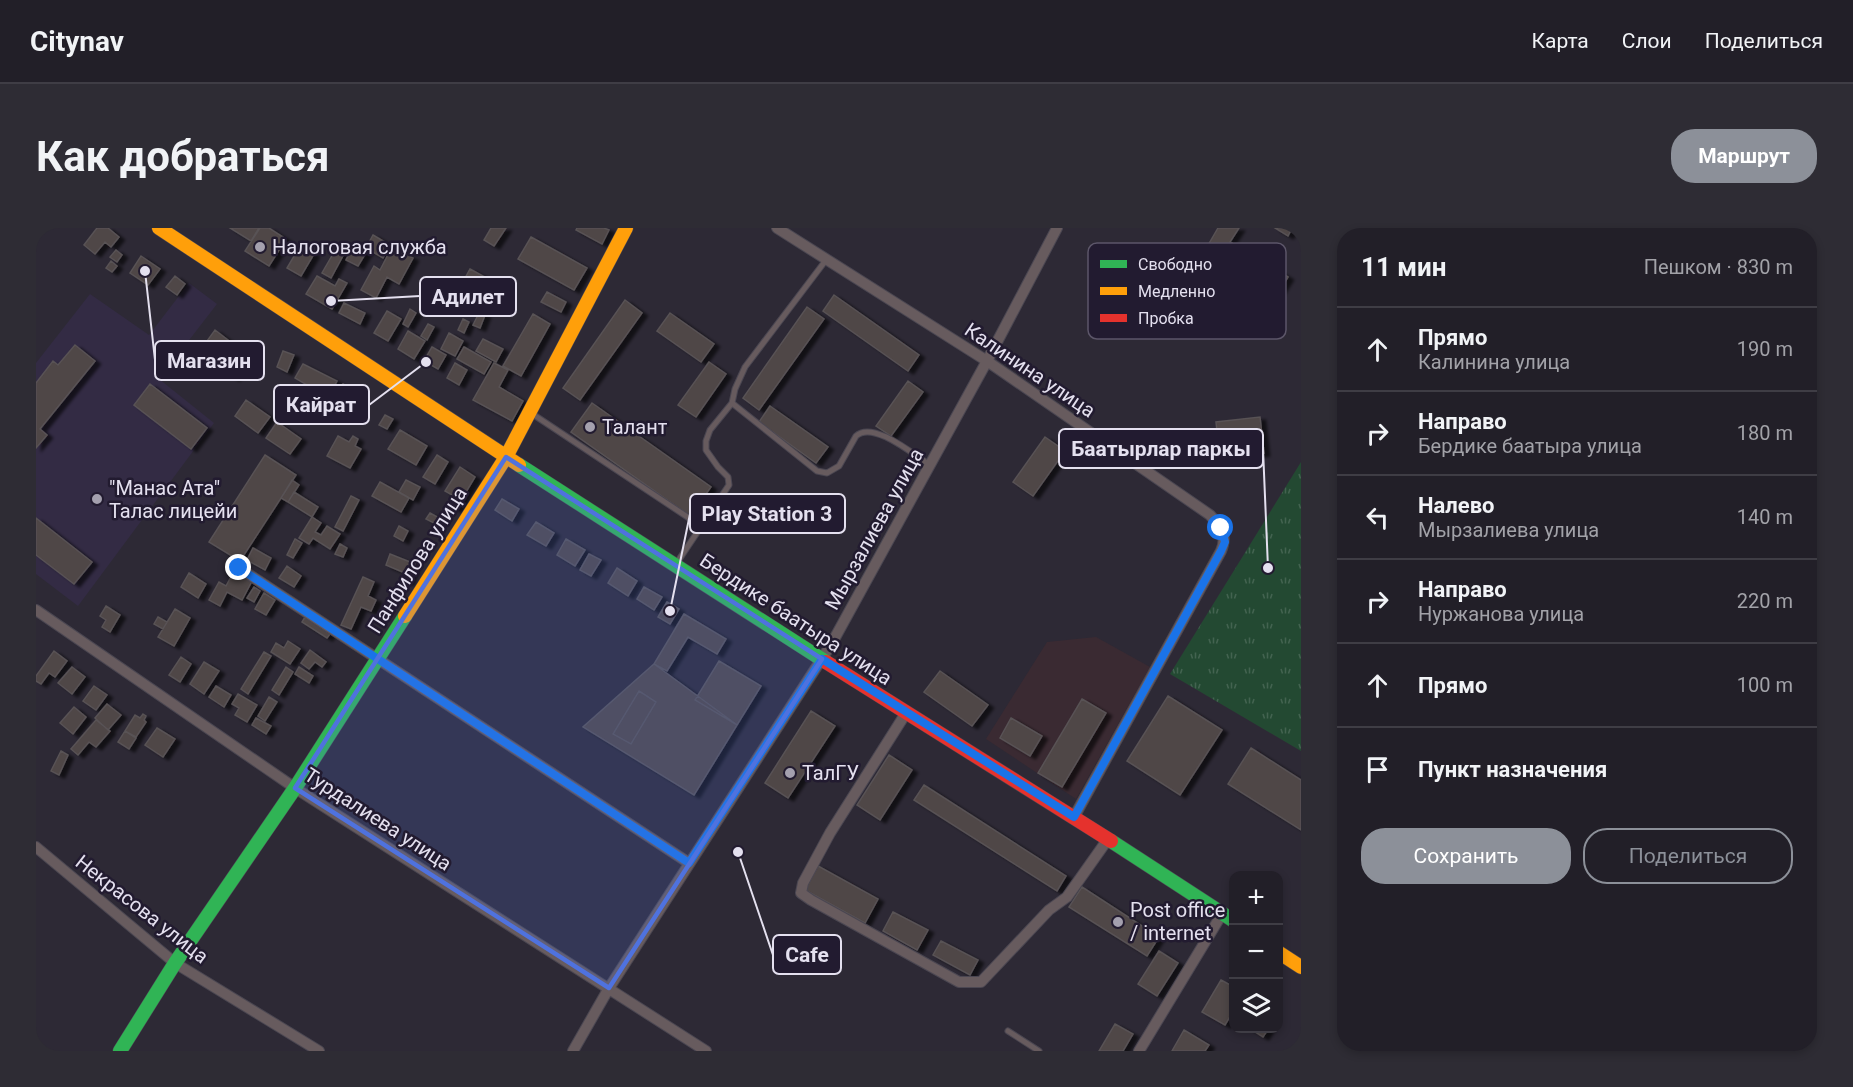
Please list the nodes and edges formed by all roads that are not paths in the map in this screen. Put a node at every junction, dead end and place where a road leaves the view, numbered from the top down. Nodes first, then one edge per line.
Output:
1 (159, 228) edge
2 (626, 228) edge
3 (777, 228) edge
4 (1057, 228) edge
5 (826, 259) junction
6 (987, 361) junction
7 (732, 403) junction
8 (529, 412) junction
9 (506, 457) junction
10 (930, 465) junction
11 (701, 526) junction
12 (675, 565) junction
13 (239, 568) dead end
14 (36, 610) edge
15 (377, 659) junction
16 (822, 659) junction
17 (906, 713) junction
18 (295, 788) junction
19 (1074, 817) junction
20 (1108, 839) junction
21 (36, 848) edge
22 (689, 863) junction
23 (1228, 918) edge
24 (1283, 955) edge
25 (175, 963) junction
26 (1301, 967) edge
27 (609, 988) junction
28 (1008, 1031) dead end
29 (120, 1051) edge
30 (319, 1051) edge
31 (573, 1051) edge
32 (706, 1051) edge
33 (1039, 1051) edge
34 (1139, 1051) edge

1 - 9 street, Бердике баатыра улица
2 - 8 street, Панфилова улица
3 - 5 street, Калинина улица
4 - 6 street, Мырзалиева улица
5 - 6 street, Калинина улица
5 - 7 lane
6 - 10 street, Мырзалиева улица
6 - 19 street, Калинина улица
7 - 10 lane
7 - 11 lane
8 - 9 street, Панфилова улица
8 - 11 lane
9 - 12 street, Бердике баатыра улица
9 - 15 street, Панфилова улица
10 - 16 street, Мырзалиева улица
11 - 12 lane
12 - 16 street, Бердике баатыра улица
13 - 15 street
14 - 18 street, Турдалиева улица
15 - 18 street, Панфилова улица
15 - 22 street
16 - 17 street, Бердике баатыра улица
16 - 22 street, Мырзалиева улица
17 - 19 street, Бердике баатыра улица
17 - 20 street
18 - 25 street, Панфилова улица
18 - 27 street, Турдалиева улица
19 - 20 street, Бердике баатыра улица
20 - 23 street, Бердике баатыра улица
21 - 25 street, Некрасова улица
22 - 27 street, Мырзалиева улица
23 - 34 street
24 - 26 street
25 - 29 street, Панфилова улица
25 - 30 street, Некрасова улица
27 - 31 street, Мырзалиева улица
27 - 32 street, Турдалиева улица
28 - 33 lane

